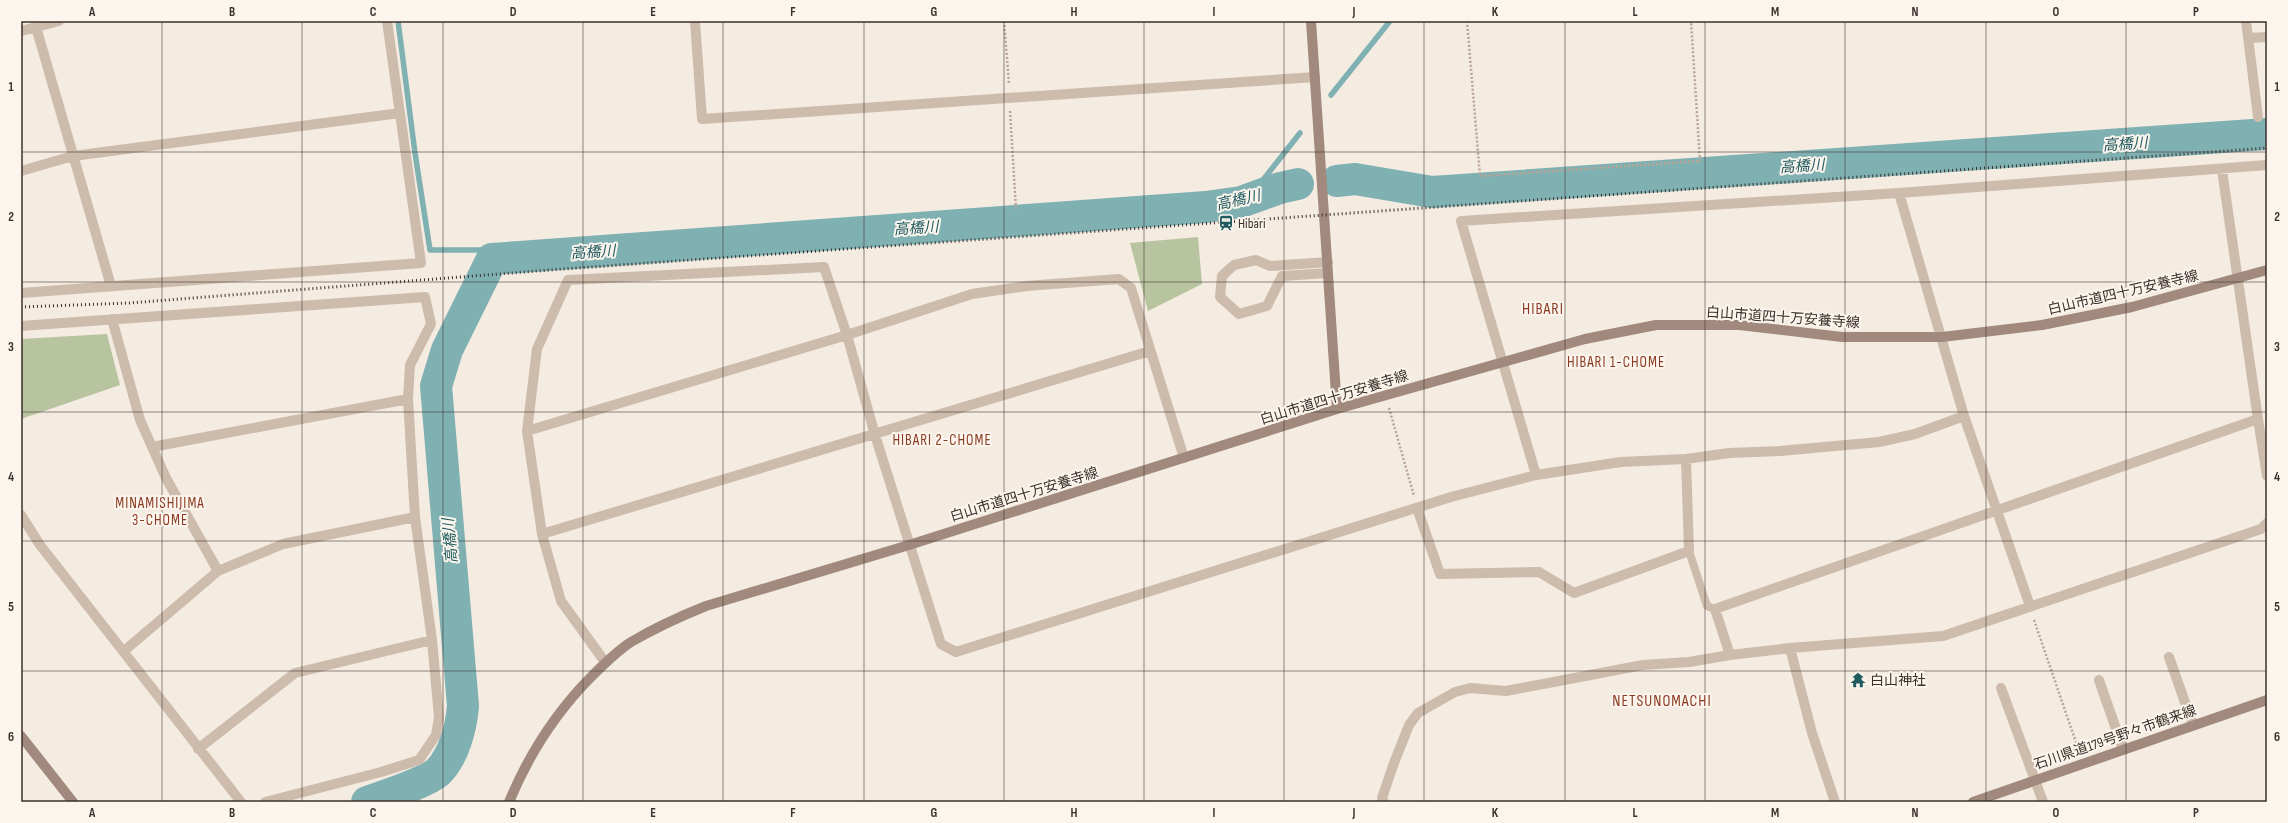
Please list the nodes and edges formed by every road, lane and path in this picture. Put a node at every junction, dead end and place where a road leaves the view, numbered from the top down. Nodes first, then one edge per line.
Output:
1 (59, 21) edge
2 (388, 21) edge
3 (695, 21) edge
4 (1004, 21) edge
5 (1311, 21) edge
6 (1467, 21) edge
7 (1691, 21) edge
8 (2246, 21) edge
9 (36, 27) junction
10 (21, 31) edge
11 (2267, 37) edge
12 (2248, 38) junction
13 (1315, 77) junction
14 (1010, 97) junction
15 (400, 113) junction
16 (2258, 117) dead end
17 (73, 156) junction
18 (2267, 165) edge
19 (2222, 170) junction
20 (21, 171) edge
21 (1899, 193) junction
22 (1016, 209) dead end
23 (1328, 262) junction
24 (2267, 270) edge
25 (1328, 273) junction
26 (2238, 278) junction
27 (111, 286) junction
28 (21, 293) edge
29 (112, 319) junction
30 (21, 326) edge
31 (847, 335) junction
32 (1942, 337) junction
33 (1150, 351) junction
34 (1504, 361) junction
35 (1385, 395) junction
36 (408, 399) junction
37 (1337, 409) junction
38 (1964, 416) junction
39 (2258, 419) junction
40 (527, 431) junction
41 (876, 435) junction
42 (152, 447) junction
43 (1184, 458) junction
44 (1686, 459) junction
45 (1536, 475) junction
46 (2267, 476) edge
47 (1417, 508) junction
48 (1995, 511) junction
49 (21, 515) edge
50 (415, 517) junction
51 (2265, 528) edge
52 (542, 534) junction
53 (909, 545) junction
54 (1689, 551) junction
55 (218, 571) junction
56 (2030, 606) junction
57 (1715, 609) junction
58 (432, 640) junction
59 (1790, 648) junction
60 (124, 651) junction
61 (1730, 655) junction
62 (2169, 657) dead end
63 (605, 662) junction
64 (2099, 680) dead end
65 (2002, 688) dead end
66 (2267, 700) edge
67 (2193, 725) junction
68 (21, 736) edge
69 (198, 749) junction
70 (2123, 749) junction
71 (2083, 763) junction
72 (2034, 780) junction
73 (73, 802) edge
74 (241, 802) edge
75 (266, 802) edge
76 (509, 802) edge
77 (1384, 802) edge
78 (1835, 802) edge
79 (1973, 802) edge
80 (2042, 802) edge

1 - 9 street
2 - 15 street
3 - 14 street
4 - 14 path
5 - 13 street
6 - 7 path
8 - 12 street
9 - 10 street
9 - 17 street
11 - 12 street
12 - 16 street
13 - 14 street
13 - 23 street
14 - 22 path
15 - 17 street
15 - 27 street
17 - 20 street
17 - 27 street
18 - 19 street
19 - 21 street
19 - 26 street
21 - 32 street
21 - 34 street
23 - 25 street
23 - 25 street
24 - 26 street, 白山市道四十万安養寺線
25 - 37 street
26 - 32 street, 白山市道四十万安養寺線
26 - 39 street
27 - 28 street
29 - 30 street
29 - 36 street
29 - 42 street
31 - 33 street
31 - 40 street
31 - 40 street
31 - 41 street
32 - 34 street, 白山市道四十万安養寺線
32 - 38 street
33 - 41 street
33 - 43 street
34 - 35 street, 白山市道四十万安養寺線
34 - 45 street
35 - 37 street, 白山市道四十万安養寺線
35 - 47 path
36 - 42 street
36 - 50 street
37 - 43 street, 白山市道四十万安養寺線
38 - 44 street
38 - 48 street
39 - 46 street
39 - 48 street
40 - 52 street
41 - 52 street
41 - 53 street
42 - 55 street
43 - 53 street, 白山市道四十万安養寺線
44 - 45 street
44 - 54 street
45 - 47 street
47 - 53 street
47 - 54 street
48 - 56 street
48 - 57 street
49 - 60 street
50 - 55 street
50 - 58 street
51 - 56 street
52 - 63 street
53 - 63 street, 白山市道四十万安養寺線
54 - 57 lane
55 - 60 street
56 - 59 street
56 - 71 path
57 - 61 street
58 - 69 street
58 - 75 street
59 - 61 street
59 - 78 street
60 - 69 street
61 - 77 street
62 - 67 street
63 - 76 street, 白山市道四十万安養寺線
64 - 70 street
65 - 72 street
66 - 67 street, 石川県道179号野々市鶴来線
67 - 70 street, 石川県道179号野々市鶴来線
68 - 73 street
69 - 74 street
70 - 71 street, 石川県道179号野々市鶴来線
71 - 72 street, 石川県道179号野々市鶴来線
72 - 79 street, 石川県道179号野々市鶴来線
72 - 80 street

